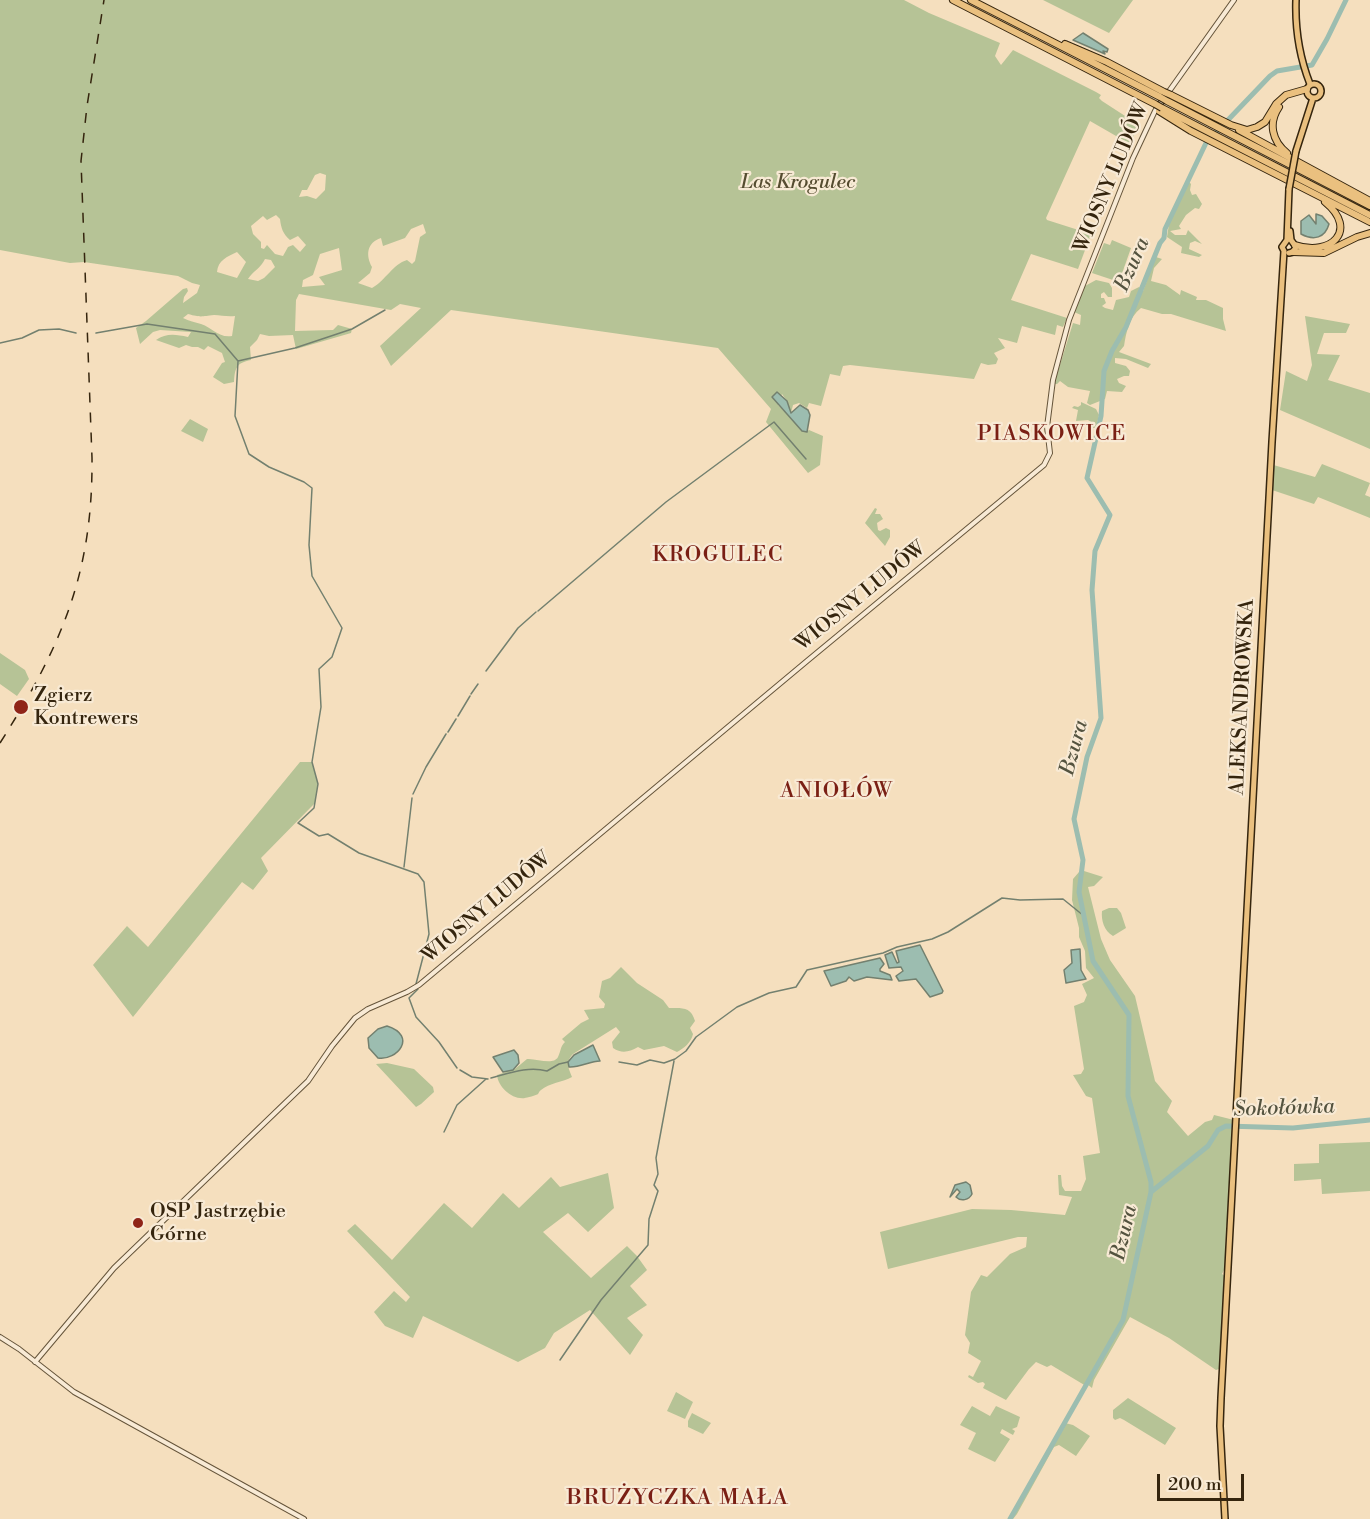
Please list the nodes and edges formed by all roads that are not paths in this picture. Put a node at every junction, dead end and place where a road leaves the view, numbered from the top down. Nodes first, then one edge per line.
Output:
1 (953, 0) edge
2 (971, 0) edge
3 (1234, 0) edge
4 (1296, 0) edge
5 (1309, 92) junction
6 (1169, 98) junction
7 (1232, 125) junction
8 (1217, 140) junction
9 (1302, 163) junction
10 (1323, 200) junction
11 (1370, 201) edge
12 (1370, 206) edge
13 (1370, 215) edge
14 (1370, 222) edge
15 (1370, 233) edge
16 (1290, 247) junction
17 (0, 1337) edge
18 (35, 1362) junction
19 (304, 1519) edge
20 (1226, 1519) edge

1 - 8 highway, bridge
2 - 6 highway, bridge
3 - 18 street, WIOSNY LUDÓW
4 - 5 main road
5 - 7 highway
5 - 9 highway
5 - 16 main road, ALEKSANDROWSKA, bridge
6 - 7 highway
6 - 12 highway
7 - 9 highway
8 - 10 highway
8 - 13 highway
9 - 11 highway
10 - 14 highway
10 - 16 highway
15 - 16 highway
16 - 20 main road, ALEKSANDROWSKA
17 - 18 street
18 - 19 street

